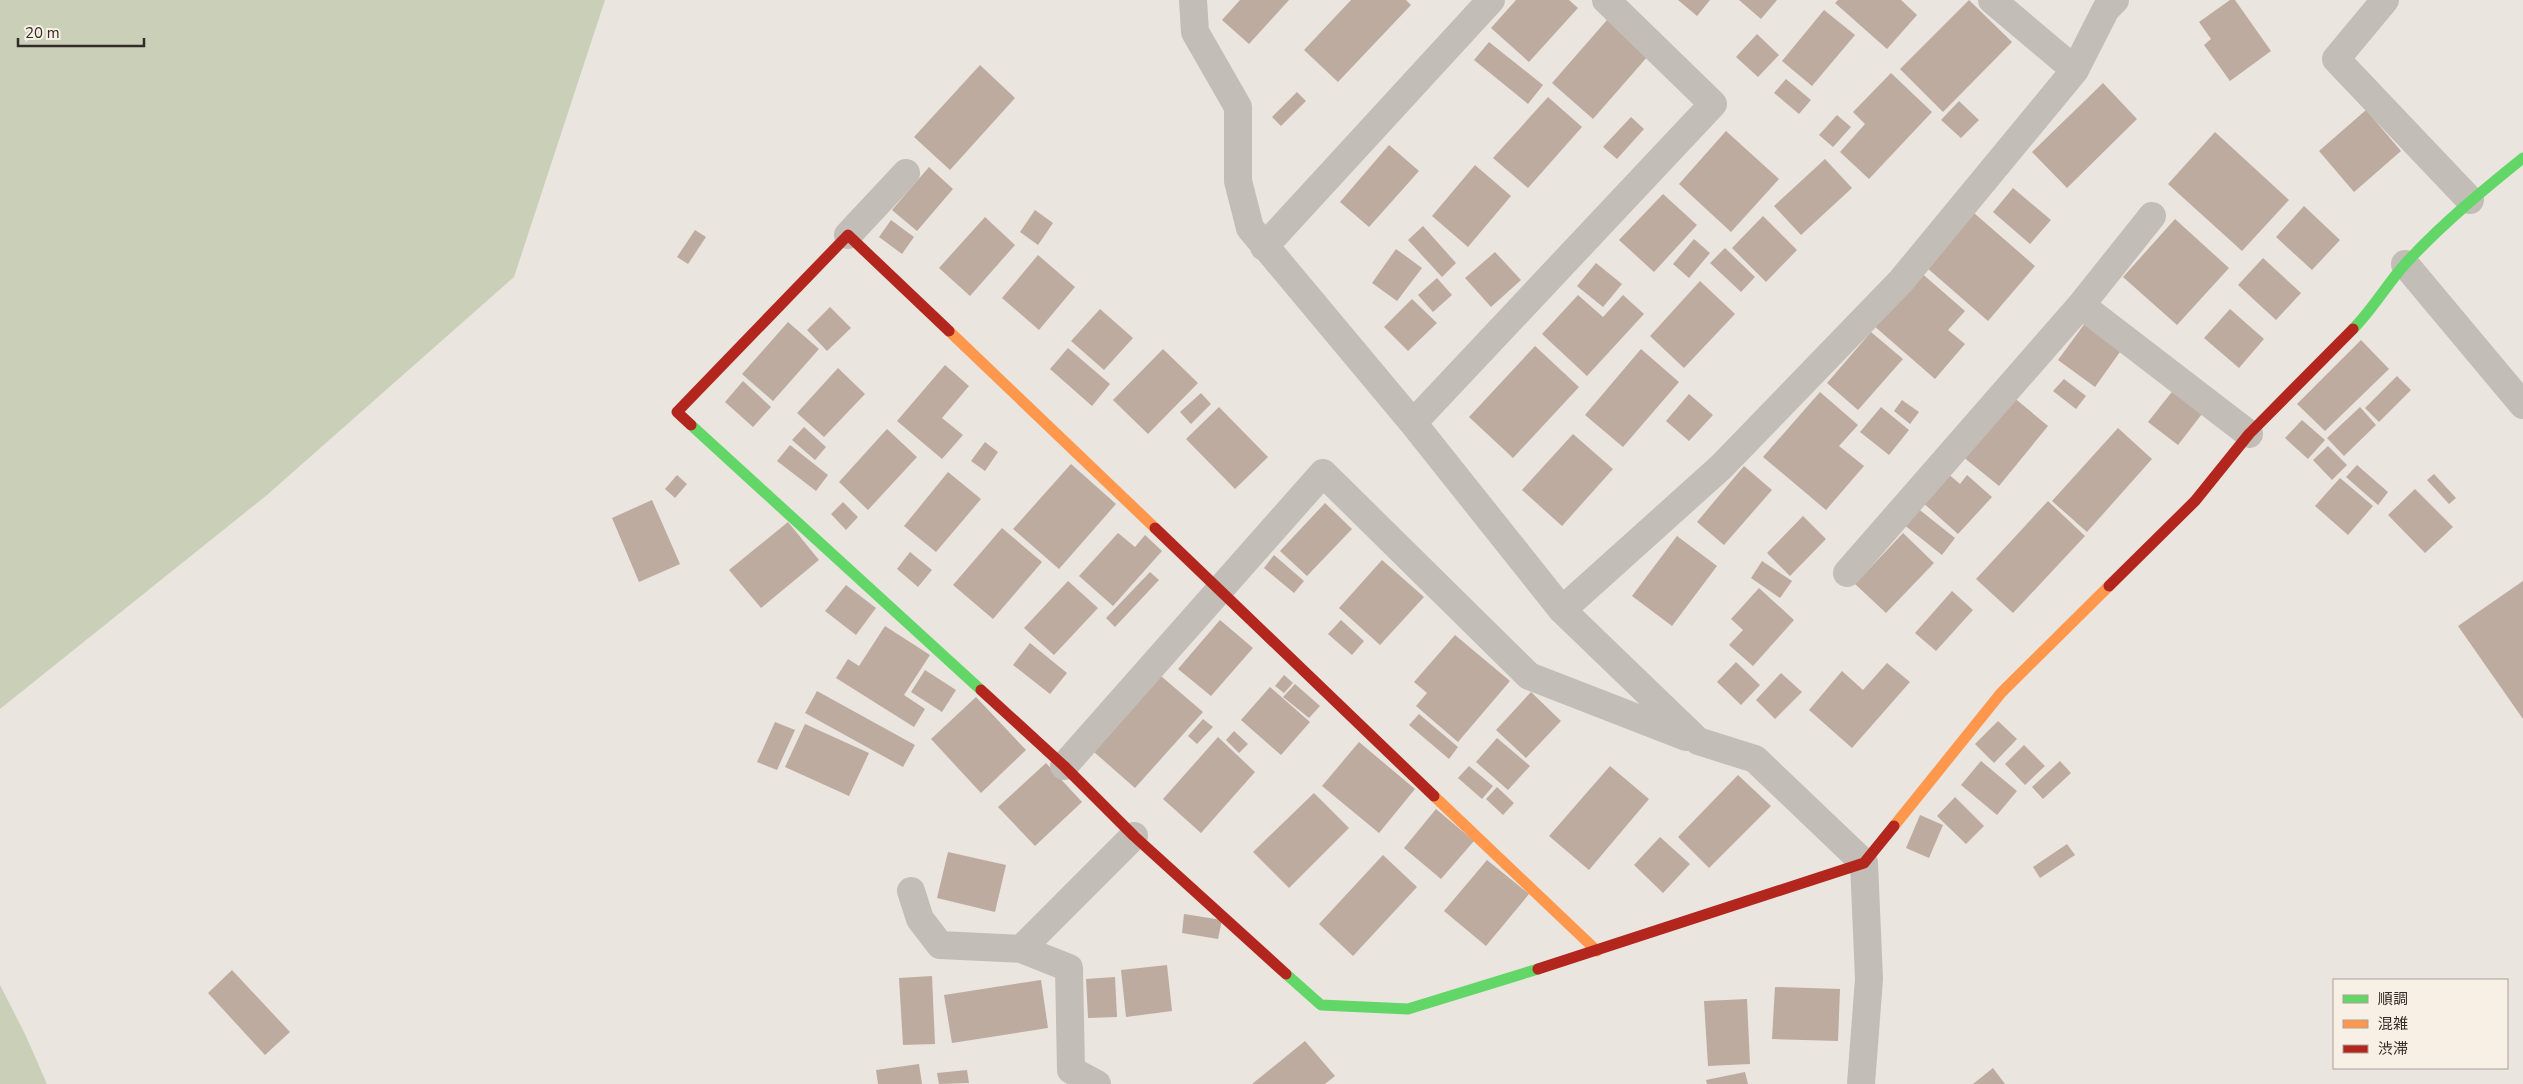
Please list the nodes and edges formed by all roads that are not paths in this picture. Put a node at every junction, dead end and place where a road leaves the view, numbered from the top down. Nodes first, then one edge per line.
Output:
1 (1193, 0) edge
2 (1491, 0) edge
3 (1606, 0) edge
4 (1992, 0) edge
5 (2115, 0) edge
6 (2385, 0) edge
7 (2075, 70) junction
8 (2523, 158) edge
9 (906, 173) dead end
10 (2470, 200) junction
11 (2152, 216) dead end
12 (848, 235) junction
13 (1264, 247) junction
14 (2405, 264) junction
15 (2081, 305) junction
16 (2523, 405) edge
17 (1412, 423) junction
18 (2249, 434) junction
19 (1847, 572) dead end
20 (1220, 590) junction
21 (1562, 610) junction
22 (1698, 741) junction
23 (1064, 766) junction
24 (1134, 836) junction
25 (1864, 863) junction
26 (911, 891) dead end
27 (1022, 949) junction
28 (1597, 950) junction
29 (1096, 1084) edge
30 (1861, 1084) edge

1 - 13 street
2 - 13 street
3 - 17 street
4 - 7 street
5 - 7 street
6 - 10 street
7 - 21 street
8 - 10 street
9 - 12 street
10 - 14 street
11 - 15 street
12 - 20 street
12 - 23 street
13 - 17 street
14 - 16 street
14 - 18 street
15 - 18 street
15 - 19 street
17 - 21 street
18 - 25 street
20 - 22 street
20 - 23 street
20 - 28 street
21 - 22 street
22 - 25 street
23 - 24 street
24 - 27 street
24 - 28 street
25 - 28 street
25 - 30 street
26 - 27 street
27 - 29 street

